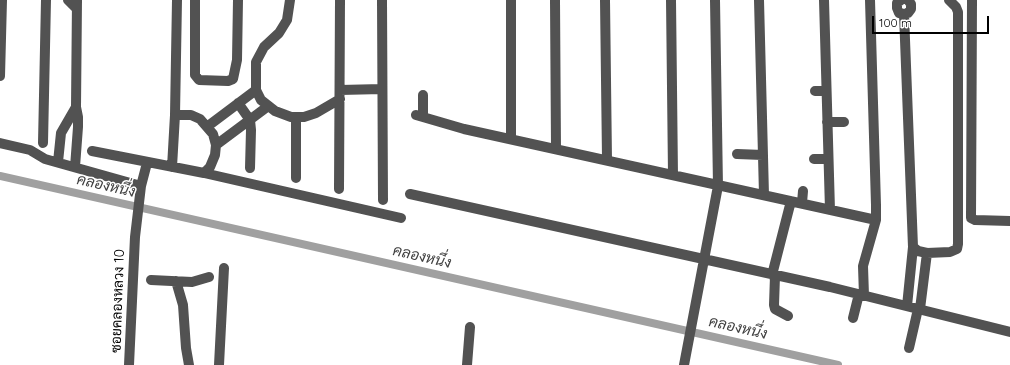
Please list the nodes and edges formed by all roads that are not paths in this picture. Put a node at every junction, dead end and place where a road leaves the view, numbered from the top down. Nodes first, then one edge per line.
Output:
1 (2, 0) edge
2 (46, 0) edge
3 (68, 0) edge
4 (177, 0) edge
5 (195, 0) edge
6 (238, 0) edge
7 (290, 0) edge
8 (340, 0) edge
9 (382, 0) edge
10 (511, 0) edge
11 (556, 0) edge
12 (604, 0) edge
13 (671, 0) edge
14 (715, 0) edge
15 (759, 0) edge
16 (824, 0) edge
17 (870, 0) edge
18 (901, 0) edge
19 (908, 0) edge
20 (949, 0) edge
21 (972, 0) edge
22 (77, 4) edge
23 (904, 14) junction
24 (0, 76) edge
25 (382, 89) junction
26 (256, 90) junction
27 (815, 91) dead end
28 (826, 91) junction
29 (340, 95) junction
30 (423, 95) dead end
31 (238, 104) junction
32 (76, 107) junction
33 (267, 107) junction
34 (175, 115) junction
35 (296, 117) junction
36 (250, 120) junction
37 (827, 122) junction
38 (844, 122) dead end
39 (208, 126) junction
40 (511, 139) junction
41 (0, 143) edge
42 (43, 143) dead end
43 (216, 145) junction
44 (556, 148) junction
45 (92, 151) dead end
46 (737, 154) dead end
47 (763, 155) junction
48 (828, 158) junction
49 (607, 159) junction
50 (814, 159) dead end
51 (58, 162) junction
52 (147, 163) junction
53 (75, 167) junction
54 (172, 167) junction
55 (250, 168) dead end
56 (204, 173) junction
57 (673, 174) junction
58 (296, 178) dead end
59 (718, 186) junction
60 (339, 189) dead end
61 (141, 190) junction
62 (803, 191) dead end
63 (410, 194) dead end
64 (764, 195) junction
65 (383, 200) dead end
66 (791, 201) junction
67 (802, 203) junction
68 (830, 210) junction
69 (401, 218) dead end
70 (876, 220) junction
71 (1010, 221) edge
72 (912, 247) junction
73 (927, 253) junction
74 (705, 260) junction
75 (224, 268) dead end
76 (773, 275) junction
77 (209, 277) dead end
78 (151, 280) dead end
79 (176, 281) junction
80 (861, 295) junction
81 (907, 306) junction
82 (919, 309) junction
83 (788, 316) dead end
84 (853, 318) dead end
85 (470, 327) dead end
86 (1010, 332) edge
87 (909, 348) dead end
88 (685, 363) edge
89 (129, 365) edge
90 (189, 365) edge
91 (219, 365) edge
92 (467, 365) edge

1 - 24 street
2 - 42 street
3 - 22 street
4 - 34 street
5 - 6 street
7 - 26 street
8 - 29 street
9 - 25 street
10 - 40 street
11 - 44 street
12 - 49 street
13 - 57 street
14 - 59 street
15 - 47 street
16 - 28 street
17 - 70 street
18 - 23 street
19 - 23 street
20 - 73 street
21 - 71 street
22 - 32 street
23 - 72 street
25 - 29 street
25 - 65 street
26 - 31 street
26 - 33 street
27 - 28 street
28 - 37 street
29 - 35 street
29 - 60 street
30 - 40 street
31 - 36 street
31 - 39 street
32 - 51 street
32 - 53 street
33 - 35 street
33 - 36 street
34 - 39 street
34 - 54 street
35 - 58 street
36 - 43 street
36 - 55 street
37 - 38 street
37 - 48 street
39 - 43 street
40 - 44 street
41 - 51 street
43 - 56 street
44 - 49 street
45 - 52 street
46 - 47 street
47 - 64 street
48 - 50 street
48 - 68 street
49 - 57 street
51 - 53 street
52 - 54 street
52 - 61 street, ซอยคลองหลวง 10
53 - 61 street
54 - 56 street
56 - 69 street
57 - 59 street
59 - 64 street
59 - 74 street
61 - 89 street, ซอยคลองหลวง 10
62 - 67 street
63 - 74 street
64 - 66 street
66 - 67 street
66 - 76 street
67 - 68 street
68 - 70 street
70 - 80 street
72 - 73 street
72 - 81 street
73 - 82 street
74 - 76 street
74 - 88 street
75 - 91 street
76 - 80 street
76 - 83 street
77 - 79 street
78 - 79 street
79 - 90 street
80 - 81 street
80 - 84 street
81 - 82 street
82 - 86 street
82 - 87 street
85 - 92 street

